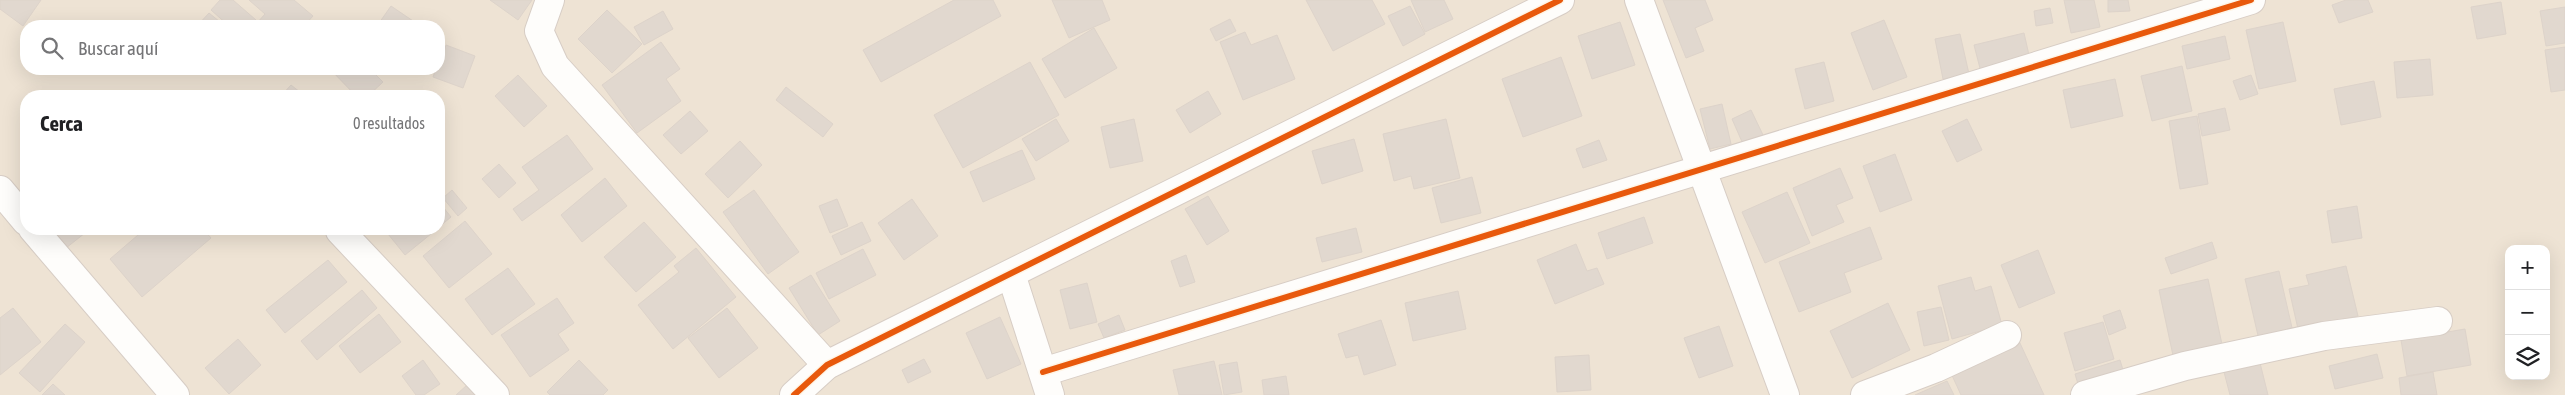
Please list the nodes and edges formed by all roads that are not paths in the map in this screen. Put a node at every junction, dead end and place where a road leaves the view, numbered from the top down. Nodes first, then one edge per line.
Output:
1 (550, 0) edge
2 (1560, 0) edge
3 (1639, 0) edge
4 (2251, 0) edge
5 (1703, 170) junction
6 (0, 190) edge
7 (20, 214) edge
8 (38, 235) edge
9 (344, 235) edge
10 (1011, 274) junction
11 (2438, 321) dead end
12 (2007, 335) dead end
13 (827, 365) junction
14 (1046, 383) edge
15 (175, 395) edge
16 (495, 395) edge
17 (794, 395) edge
18 (1785, 395) edge
19 (1865, 395) edge
20 (2085, 395) edge

1 - 13 street
2 - 10 street
3 - 5 street
4 - 5 street
5 - 14 street
5 - 18 street
6 - 7 street
8 - 15 street
9 - 16 street
10 - 13 street
10 - 14 street
11 - 20 street
12 - 19 street
13 - 17 street

